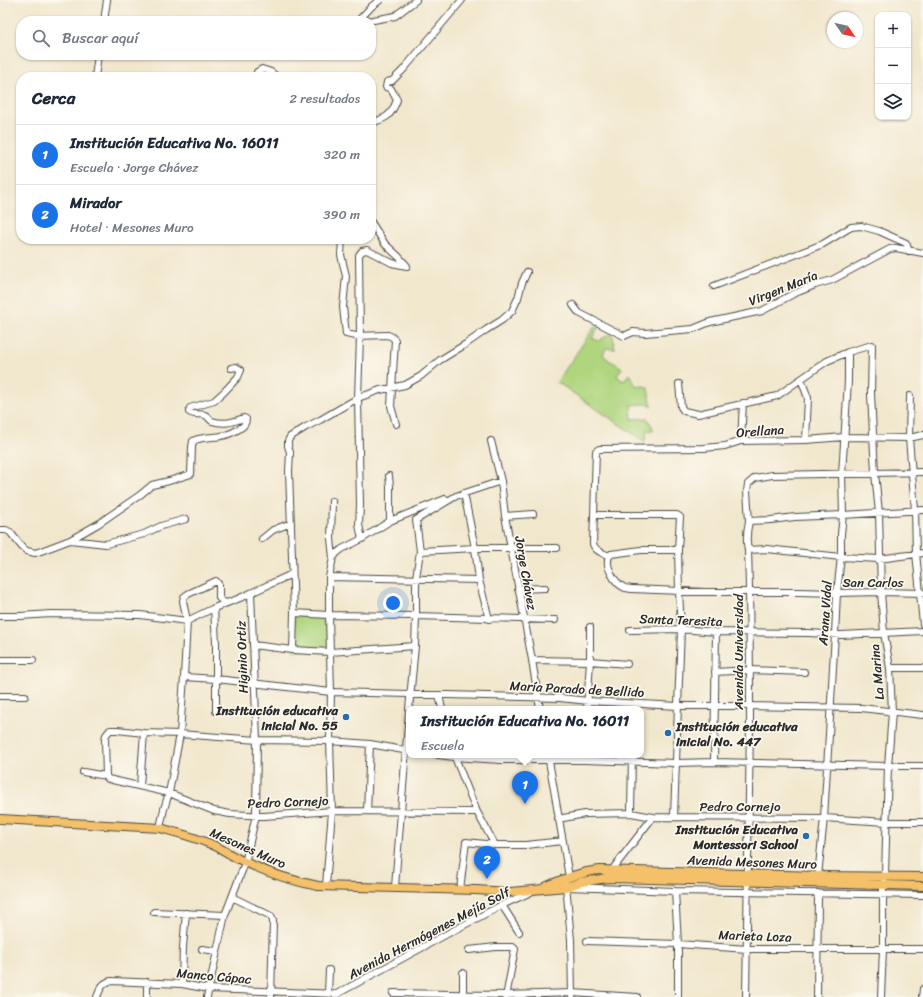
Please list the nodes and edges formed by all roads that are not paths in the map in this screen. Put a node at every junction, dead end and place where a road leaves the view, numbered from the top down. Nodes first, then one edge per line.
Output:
1 (107, 0) edge
2 (380, 0) edge
3 (416, 0) edge
4 (462, 0) edge
5 (105, 16) edge
6 (363, 16) edge
7 (376, 20) edge
8 (97, 60) edge
9 (96, 72) edge
10 (257, 72) edge
11 (271, 72) edge
12 (376, 121) edge
13 (376, 230) edge
14 (342, 244) edge
15 (909, 251) junction
16 (923, 253) edge
17 (527, 272) dead end
18 (714, 286) dead end
19 (573, 305) dead end
20 (360, 336) junction
21 (848, 352) junction
22 (232, 368) dead end
23 (801, 380) junction
24 (679, 384) dead end
25 (392, 388) junction
26 (910, 396) dead end
27 (358, 398) junction
28 (743, 403) junction
29 (396, 424) dead end
30 (923, 436) edge
31 (844, 437) junction
32 (873, 437) junction
33 (909, 438) junction
34 (806, 440) junction
35 (491, 441) dead end
36 (741, 442) junction
37 (913, 472) junction
38 (923, 472) edge
39 (875, 473) junction
40 (842, 474) junction
41 (389, 476) dead end
42 (501, 481) junction
43 (464, 494) junction
44 (456, 496) junction
45 (332, 502) dead end
46 (915, 510) junction
47 (923, 510) edge
48 (879, 513) junction
49 (533, 514) dead end
50 (594, 514) junction
51 (844, 515) junction
52 (505, 516) junction
53 (186, 519) dead end
54 (390, 521) junction
55 (749, 521) junction
56 (291, 523) junction
57 (0, 530) edge
58 (262, 539) dead end
59 (362, 539) junction
60 (70, 540) junction
61 (475, 548) junction
62 (511, 548) junction
63 (557, 548) dead end
64 (678, 550) junction
65 (748, 550) junction
66 (420, 551) junction
67 (920, 553) edge
68 (609, 556) junction
69 (841, 557) junction
70 (332, 558) junction
71 (880, 559) junction
72 (292, 574) junction
73 (329, 577) junction
74 (416, 578) junction
75 (479, 580) junction
76 (545, 588) dead end
77 (518, 590) junction
78 (679, 591) junction
79 (750, 592) junction
80 (881, 592) junction
81 (251, 593) junction
82 (837, 593) junction
83 (921, 593) edge
84 (227, 603) junction
85 (214, 608) junction
86 (294, 613) junction
87 (329, 615) junction
88 (0, 616) edge
89 (416, 616) junction
90 (489, 619) junction
91 (523, 619) junction
92 (555, 620) dead end
93 (187, 622) junction
94 (923, 624) edge
95 (590, 628) dead end
96 (681, 629) junction
97 (630, 630) dead end
98 (923, 631) edge
99 (716, 632) junction
100 (749, 633) junction
101 (884, 633) junction
102 (835, 634) junction
103 (253, 645) junction
104 (416, 646) junction
105 (293, 650) junction
106 (330, 652) junction
107 (0, 660) edge
108 (33, 660) dead end
109 (532, 660) junction
110 (590, 661) junction
111 (626, 664) dead end
112 (890, 668) junction
113 (923, 668) edge
114 (750, 670) junction
115 (715, 672) junction
116 (804, 672) dead end
117 (184, 677) junction
118 (216, 679) junction
119 (254, 684) junction
120 (331, 692) junction
121 (411, 694) junction
122 (439, 695) junction
123 (0, 696) edge
124 (25, 696) dead end
125 (538, 698) junction
126 (588, 700) junction
127 (715, 705) junction
128 (409, 706) edge
129 (441, 706) edge
130 (539, 706) edge
131 (587, 706) edge
132 (678, 706) junction
133 (750, 706) junction
134 (830, 708) junction
135 (216, 711) dead end
136 (892, 712) junction
137 (923, 715) edge
138 (144, 733) junction
139 (180, 734) junction
140 (257, 740) junction
141 (330, 741) junction
142 (370, 744) junction
143 (406, 750) edge
144 (406, 758) edge
145 (455, 758) edge
146 (478, 758) edge
147 (532, 758) edge
148 (548, 758) edge
149 (632, 758) edge
150 (714, 762) junction
151 (749, 762) junction
152 (676, 763) junction
153 (827, 764) junction
154 (888, 766) junction
155 (923, 766) edge
156 (83, 772) dead end
157 (106, 776) junction
158 (140, 786) junction
159 (169, 793) junction
160 (332, 811) junction
161 (367, 811) junction
162 (401, 812) junction
163 (477, 812) junction
164 (631, 813) junction
165 (256, 815) junction
166 (653, 817) junction
167 (674, 817) junction
168 (749, 818) junction
169 (824, 818) junction
170 (0, 819) edge
171 (558, 819) junction
172 (886, 822) junction
173 (923, 822) edge
174 (160, 828) junction
175 (563, 841) junction
176 (495, 845) junction
177 (245, 862) junction
178 (612, 870) junction
179 (818, 876) junction
180 (923, 877) edge
181 (749, 878) junction
182 (566, 881) junction
183 (884, 881) junction
184 (326, 886) junction
185 (923, 886) edge
186 (395, 887) junction
187 (460, 889) junction
188 (537, 890) junction
189 (675, 891) junction
190 (748, 892) junction
191 (818, 893) junction
192 (883, 894) junction
193 (923, 895) edge
194 (232, 897) junction
195 (502, 905) junction
196 (154, 912) dead end
197 (186, 914) junction
198 (225, 915) junction
199 (519, 932) dead end
200 (587, 941) dead end
201 (678, 944) junction
202 (747, 948) junction
203 (202, 949) dead end
204 (817, 949) junction
205 (883, 949) junction
206 (923, 949) edge
207 (469, 950) dead end
208 (216, 951) junction
209 (329, 970) dead end
210 (463, 973) dead end
211 (147, 982) junction
212 (182, 984) junction
213 (209, 989) junction
214 (923, 989) edge
215 (393, 993) dead end
216 (271, 994) edge
217 (463, 994) junction
218 (333, 995) edge
219 (572, 995) edge
220 (506, 996) edge
221 (97, 997) edge
222 (147, 997) edge
223 (207, 997) edge
224 (637, 997) edge
225 (678, 997) edge
226 (746, 997) edge
227 (817, 997) edge
228 (881, 997) edge
229 (922, 997) edge

1 - 5 street
2 - 6 street
3 - 7 street
4 - 12 street
8 - 9 street
10 - 11 street
13 - 20 street
14 - 20 street
15 - 16 street, Virgen María
15 - 18 street
15 - 19 street, Virgen María
17 - 25 street
20 - 25 street
20 - 27 street
21 - 23 street
21 - 31 street, Arana Vidal
21 - 32 street, La Marina
22 - 60 street
23 - 28 street
23 - 34 street
24 - 28 street
25 - 27 street
25 - 29 street
26 - 33 street
27 - 56 street
27 - 59 street
28 - 36 street
30 - 33 street, Orellana
31 - 32 street, Orellana
31 - 34 street, Orellana
31 - 40 street, Arana Vidal
32 - 33 street, Orellana
32 - 39 street, La Marina
33 - 37 street
34 - 36 street, Orellana
35 - 42 street, Jorge Chávez
36 - 50 street, Orellana
37 - 38 street
37 - 39 street
37 - 46 street
39 - 40 street
39 - 48 street, La Marina
40 - 51 street, Arana Vidal
40 - 55 street, Avenida Universidad
41 - 54 street
42 - 43 street
42 - 52 street, Jorge Chávez
43 - 44 street
43 - 61 street
44 - 54 street
44 - 66 street
45 - 70 street
46 - 47 street
46 - 48 street
46 - 67 street
48 - 51 street
48 - 71 street, La Marina
49 - 52 street
50 - 64 street
50 - 68 street
51 - 55 street
51 - 69 street, Arana Vidal
52 - 62 street, Jorge Chávez
53 - 60 street
54 - 59 street
55 - 65 street, Avenida Universidad
56 - 58 street
56 - 72 street
57 - 60 street
59 - 70 street
61 - 62 street
61 - 66 street
61 - 75 street
62 - 63 street
62 - 77 street, Jorge Chávez
64 - 68 street
64 - 78 street
65 - 69 street
65 - 79 street, Avenida Universidad
66 - 74 street
67 - 71 street
67 - 83 street
68 - 78 street, San Carlos
69 - 71 street
69 - 82 street, Arana Vidal
70 - 73 street
71 - 80 street, La Marina
72 - 81 street
72 - 86 street
73 - 74 street
73 - 87 street
74 - 75 street
74 - 89 street
75 - 90 street
76 - 77 street
77 - 91 street, Jorge Chávez
78 - 79 street, San Carlos
78 - 96 street
79 - 82 street, San Carlos
79 - 100 street, Avenida Universidad
80 - 82 street, San Carlos
80 - 83 street, San Carlos
80 - 101 street, La Marina
81 - 84 street
81 - 103 street, Higinio Ortiz
82 - 102 street, Arana Vidal
83 - 94 street
84 - 85 street
84 - 93 street
85 - 93 street
85 - 118 street
86 - 87 street
86 - 105 street
87 - 89 street
87 - 106 street
88 - 93 street
89 - 90 street
89 - 104 street
90 - 91 street
91 - 92 street
91 - 109 street, Jorge Chávez
93 - 117 street
95 - 110 street
96 - 97 street, Santa Teresita
96 - 99 street, Santa Teresita
96 - 132 street
98 - 101 street, Santa Teresita
99 - 100 street, Santa Teresita
99 - 115 street
100 - 102 street, Santa Teresita
100 - 114 street, Avenida Universidad
101 - 102 street, Santa Teresita
101 - 112 street, La Marina
102 - 134 street, Arana Vidal
103 - 105 street
103 - 119 street, Higinio Ortiz
104 - 106 street
104 - 121 street
105 - 106 street
106 - 120 street
107 - 108 street
109 - 110 street
109 - 125 street, Jorge Chávez
110 - 111 street
110 - 126 street
112 - 113 street
112 - 136 street, La Marina
114 - 115 street
114 - 116 street
114 - 133 street, Avenida Universidad
115 - 127 street
117 - 118 street, María Parado de Bellido
117 - 139 street
118 - 119 street, María Parado de Bellido
118 - 135 street
119 - 120 street, María Parado de Bellido
119 - 140 street, Higinio Ortiz
120 - 121 street, María Parado de Bellido
120 - 141 street
121 - 122 street, María Parado de Bellido
121 - 128 street
122 - 125 street, María Parado de Bellido
122 - 129 street
123 - 124 street
125 - 126 street, María Parado de Bellido
125 - 130 street, Jorge Chávez
126 - 131 street
126 - 132 street, María Parado de Bellido
127 - 132 street, María Parado de Bellido
127 - 133 street, María Parado de Bellido
127 - 150 street
132 - 152 street
133 - 134 street, María Parado de Bellido
133 - 151 street, Avenida Universidad
134 - 136 street, María Parado de Bellido
134 - 153 street, Arana Vidal
136 - 137 street, María Parado de Bellido
136 - 154 street, La Marina
138 - 139 street
138 - 157 street
138 - 158 street
139 - 140 street
139 - 159 street
140 - 141 street
140 - 165 street, Higinio Ortiz
141 - 142 street
141 - 160 street
142 - 143 street
142 - 161 street
144 - 162 street
145 - 163 street
146 - 147 street
148 - 171 street
149 - 152 street
149 - 164 street
150 - 151 street
150 - 152 street
151 - 153 street
151 - 168 street, Avenida Universidad
152 - 167 street
153 - 154 street
153 - 169 street, Arana Vidal
154 - 155 street
154 - 172 street, La Marina
156 - 157 street, Pedro Cornejo
157 - 158 street, Pedro Cornejo
158 - 159 street, Pedro Cornejo
159 - 165 street, Pedro Cornejo
159 - 174 street
160 - 161 street, Pedro Cornejo
160 - 165 street, Pedro Cornejo
160 - 184 street
161 - 162 street, Pedro Cornejo
162 - 163 street, Pedro Cornejo
162 - 186 street
163 - 176 street
164 - 166 street, Pedro Cornejo
164 - 171 street, Pedro Cornejo
165 - 177 street, Higinio Ortiz
166 - 167 street, Pedro Cornejo
166 - 178 street
167 - 168 street, Pedro Cornejo
168 - 169 street, Pedro Cornejo
168 - 181 street, Avenida Universidad
169 - 172 street, Pedro Cornejo
169 - 179 street, Arana Vidal
170 - 174 highway, Mesones Muro
171 - 175 street
172 - 173 street, Pedro Cornejo
172 - 183 street, La Marina
174 - 177 highway, Mesones Muro
175 - 176 street
175 - 182 street
176 - 187 street
177 - 184 highway, Mesones Muro
177 - 194 street, Higinio Ortiz
178 - 181 highway, Avenida Mesones Muro
178 - 182 highway, Avenida Mesones Muro
179 - 181 highway, Avenida Mesones Muro
179 - 183 highway, Avenida Mesones Muro
180 - 183 highway, Avenida Mesones Muro
181 - 182 highway
181 - 183 highway
181 - 190 street, Avenida Universidad
182 - 188 highway, Mesones Muro
182 - 189 street
182 - 219 street
183 - 185 highway
183 - 192 street, La Marina
184 - 186 highway, Mesones Muro
186 - 187 highway, Mesones Muro
187 - 188 highway, Mesones Muro
188 - 195 street, Avenida Hermógenes Mejía Solf
189 - 190 street
189 - 201 street
190 - 191 street
190 - 202 street, Avenida Universidad
191 - 192 street
191 - 204 street
192 - 193 street
192 - 205 street, La Marina
194 - 198 street, Higinio Ortiz
194 - 216 street
195 - 199 street
195 - 218 street, Avenida Hermógenes Mejía Solf
196 - 197 street
197 - 198 street
197 - 212 street
198 - 208 street, Higinio Ortiz
200 - 201 street, Marieta Loza
201 - 202 street, Marieta Loza
201 - 225 street
202 - 204 street, Marieta Loza
202 - 226 street, Avenida Universidad
203 - 208 street
204 - 205 street, Marieta Loza
204 - 227 street
205 - 206 street, Marieta Loza
205 - 228 street, La Marina
207 - 220 street
208 - 213 street, Higinio Ortiz
209 - 218 street
210 - 217 street
211 - 212 street, Manco Cápac
211 - 221 street, Manco Cápac
211 - 222 street
212 - 213 street, Manco Cápac
213 - 216 street, Manco Cápac
213 - 223 street, Higinio Ortiz
214 - 229 street
215 - 217 street
216 - 218 street, Manco Cápac
217 - 220 street
219 - 220 street
219 - 224 street

